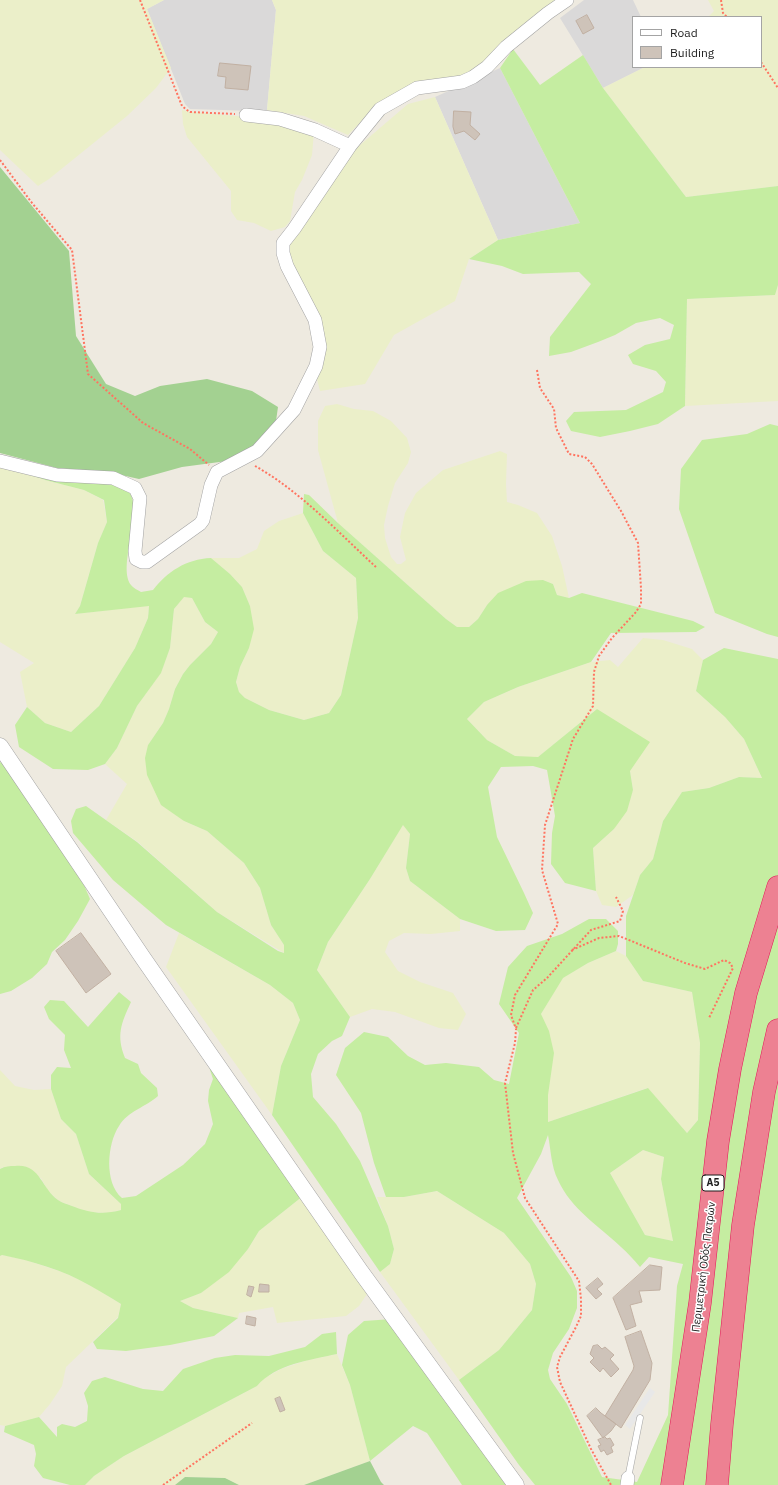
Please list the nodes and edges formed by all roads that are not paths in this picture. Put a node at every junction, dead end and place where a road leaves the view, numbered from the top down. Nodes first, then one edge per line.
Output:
1 (568, 0) edge
2 (246, 114) road end
3 (350, 146) junction
4 (0, 461) edge
5 (0, 746) edge
6 (778, 887) edge
7 (778, 1030) edge
8 (640, 1418) dead end
9 (627, 1482) edge
10 (516, 1485) edge
11 (672, 1485) edge
12 (717, 1485) edge

1 - 3 street
2 - 3 street
3 - 4 street
5 - 10 street
6 - 11 highway, Περιμετρική Οδός Πατρών / Α5
7 - 12 highway
8 - 9 lane

